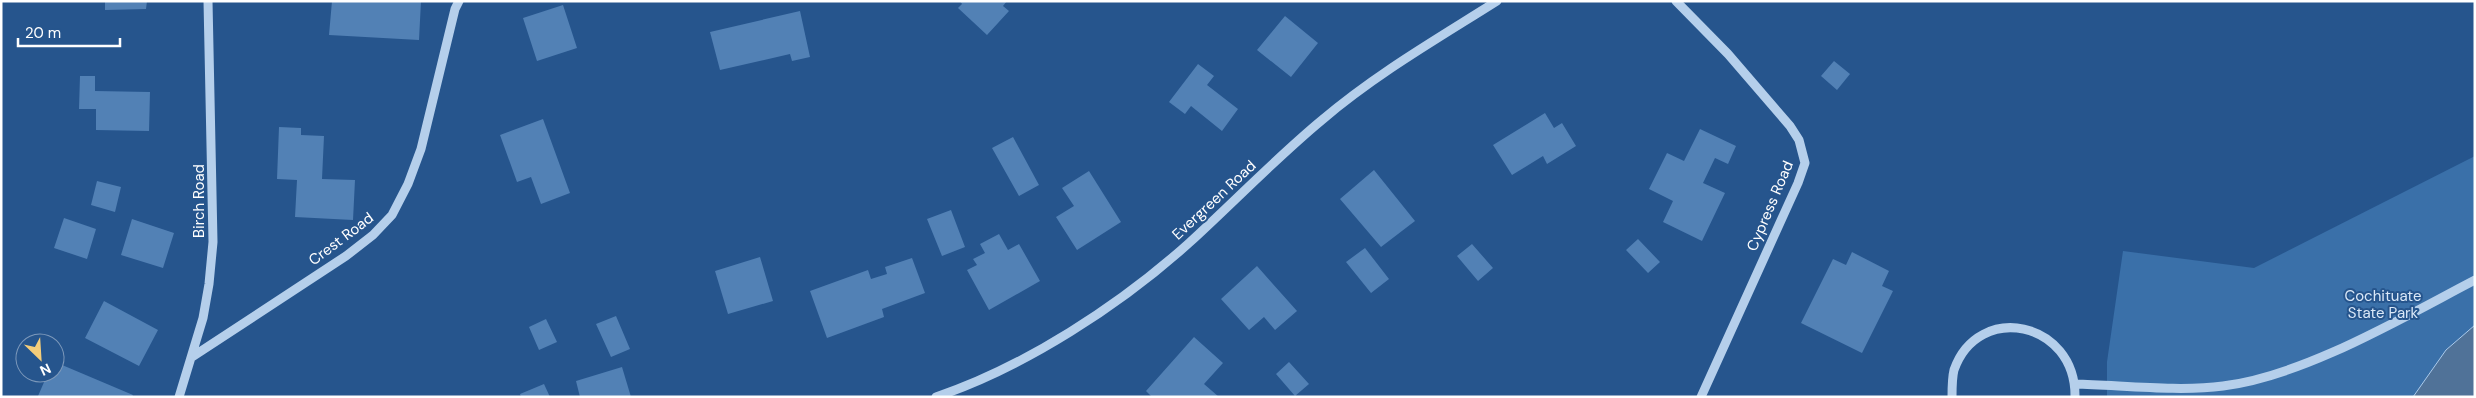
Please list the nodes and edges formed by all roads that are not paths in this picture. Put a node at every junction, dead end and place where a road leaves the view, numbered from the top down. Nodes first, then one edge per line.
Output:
1 (208, 1) edge
2 (459, 1) edge
3 (1497, 1) edge
4 (1676, 1) edge
5 (2475, 280) edge
6 (192, 357) junction
7 (2075, 384) junction
8 (179, 397) edge
9 (936, 397) edge
10 (1701, 397) edge
11 (1952, 397) edge
12 (2074, 397) edge

1 - 6 street, Birch Road
2 - 6 street, Crest Road
3 - 9 street, Evergreen Road
4 - 10 street, Cypress Road
5 - 7 street
6 - 8 street, Birch Road
7 - 11 street
7 - 12 street

